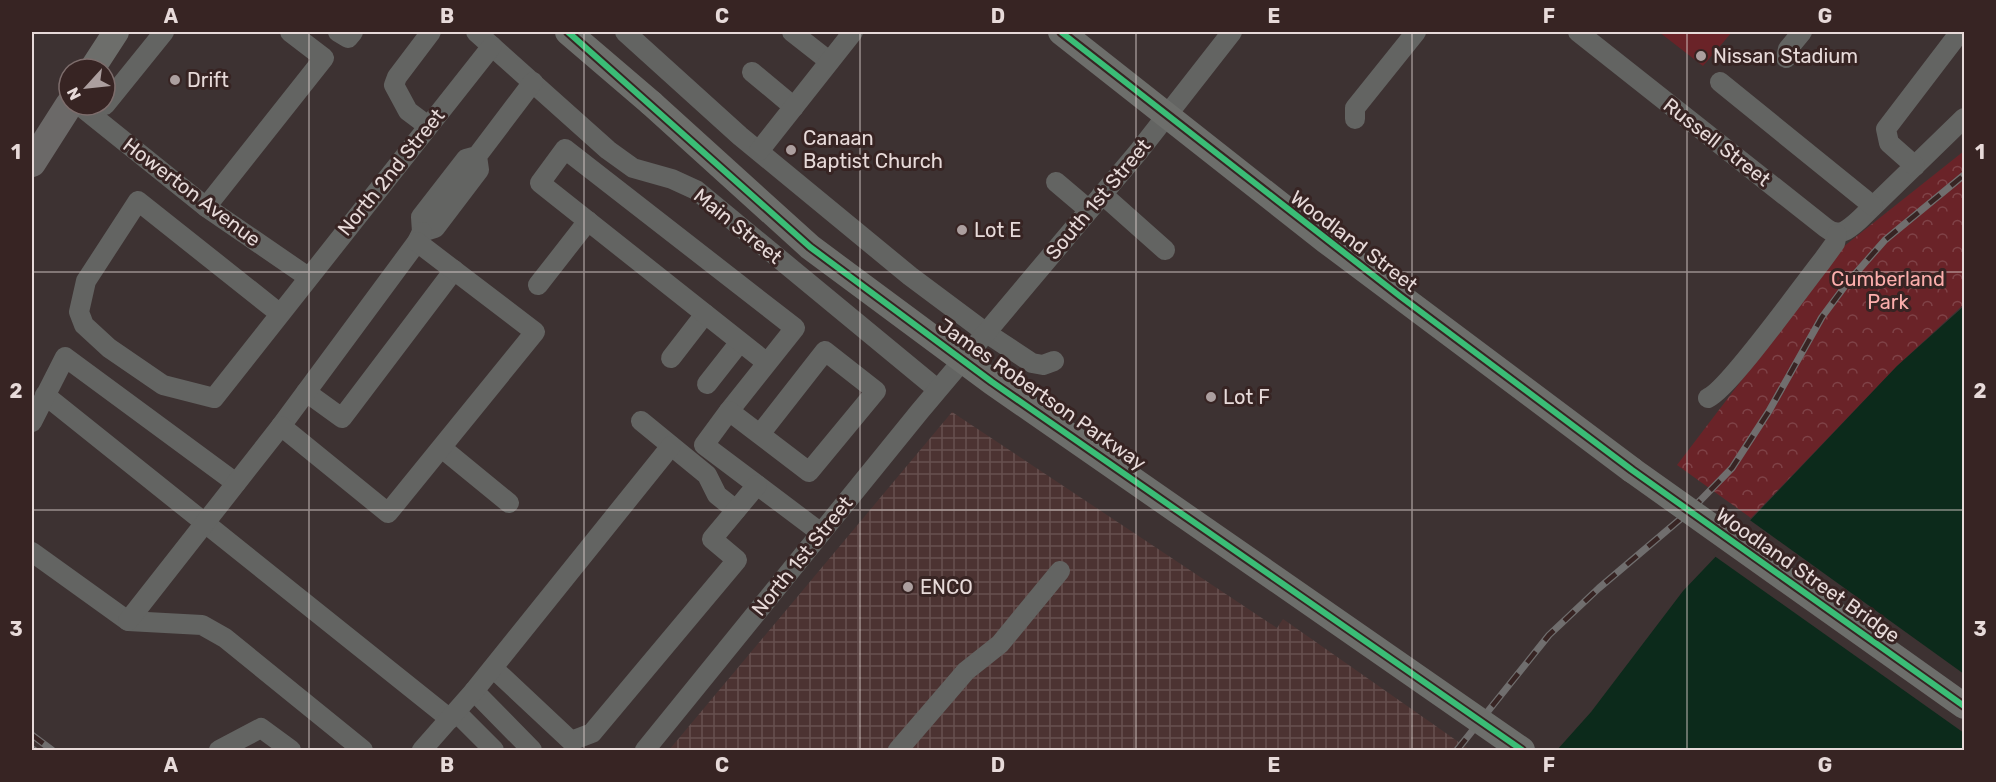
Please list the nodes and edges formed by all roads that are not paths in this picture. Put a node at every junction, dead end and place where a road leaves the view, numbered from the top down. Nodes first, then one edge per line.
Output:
1 (116, 32) edge
2 (164, 32) edge
3 (290, 32) edge
4 (338, 32) edge
5 (353, 32) edge
6 (431, 32) edge
7 (476, 32) edge
8 (568, 32) edge
9 (625, 32) edge
10 (792, 32) edge
11 (852, 32) edge
12 (1061, 32) edge
13 (1232, 32) edge
14 (1416, 32) edge
15 (1578, 32) edge
16 (1802, 32) edge
17 (1960, 32) edge
18 (492, 46) junction
19 (100, 57) edge
20 (1786, 58) dead end
21 (830, 61) junction
22 (752, 72) dead end
23 (533, 82) junction
24 (1720, 82) dead end
25 (117, 85) edge
26 (794, 107) junction
27 (1167, 116) junction
28 (61, 117) edge
29 (106, 117) edge
30 (1965, 118) edge
31 (1355, 119) dead end
32 (577, 122) junction
33 (428, 126) junction
34 (566, 149) junction
35 (759, 152) junction
36 (32, 163) edge
37 (1915, 166) junction
38 (1056, 182) dead end
39 (1102, 194) junction
40 (1874, 206) junction
41 (206, 207) junction
42 (1089, 210) junction
43 (588, 221) junction
44 (1837, 234) junction
45 (420, 237) junction
46 (1165, 250) dead end
47 (454, 270) junction
48 (308, 277) junction
49 (538, 285) dead end
50 (285, 306) junction
51 (705, 314) junction
52 (985, 332) junction
53 (740, 342) junction
54 (671, 358) dead end
55 (1054, 361) dead end
56 (767, 363) junction
57 (960, 363) joint
58 (707, 384) dead end
59 (937, 389) junction
60 (306, 392) junction
61 (45, 395) junction
62 (1708, 398) dead end
63 (729, 411) junction
64 (32, 422) edge
65 (641, 422) dead end
66 (281, 426) junction
67 (760, 434) junction
68 (671, 446) junction
69 (443, 449) junction
70 (1632, 470) joint
71 (236, 483) junction
72 (757, 485) junction
73 (509, 503) dead end
74 (736, 510) junction
75 (205, 523) junction
76 (821, 533) junction
77 (32, 552) edge
78 (1060, 571) dead end
79 (128, 621) junction
80 (493, 668) junction
81 (474, 691) junction
82 (1965, 706) edge
83 (453, 716) junction
84 (487, 748) edge
85 (219, 750) edge
86 (291, 750) edge
87 (363, 750) edge
88 (422, 750) edge
89 (532, 750) edge
90 (645, 750) edge
91 (898, 750) edge
92 (1522, 750) edge

1 - 19 main road
2 - 25 street
3 - 41 street
4 - 5 street
6 - 33 street
7 - 18 street, Main Street
8 - 92 main road, James Robertson Parkway, bridge
9 - 35 street
10 - 21 street
11 - 21 street
12 - 27 main road, Woodland Street
13 - 27 street, South 1st Street
14 - 31 street
15 - 44 street, Russell Street
16 - 20 street
17 - 37 street
18 - 23 street, Main Street
18 - 33 street, North 2nd Street
21 - 26 street
22 - 26 street
23 - 32 street, Main Street
23 - 45 street
24 - 40 street
26 - 35 street
27 - 39 street, South 1st Street
27 - 70 main road, Woodland Street
28 - 36 highway
29 - 41 street, Howerton Avenue
30 - 37 street
32 - 34 street
32 - 59 street, Main Street
33 - 48 street, North 2nd Street
34 - 43 street
34 - 56 street
35 - 52 street
37 - 40 street
38 - 42 street
39 - 42 street, South 1st Street
39 - 46 street
40 - 44 street
41 - 48 street, Howerton Avenue
42 - 52 street, South 1st Street
43 - 49 street
43 - 51 street
44 - 62 street
45 - 47 street
45 - 60 street
47 - 60 street
47 - 69 street
48 - 50 street, North 2nd Street
50 - 50 street, North 2nd Street
51 - 53 street
51 - 54 street
52 - 55 street
52 - 57 street, South 1st Street
53 - 56 street
53 - 58 street
56 - 63 street
57 - 59 street, North 1st Street
59 - 76 street, North 1st Street
60 - 66 street
61 - 64 street
61 - 71 street
61 - 75 street
63 - 67 street
63 - 72 street
65 - 68 street
66 - 69 street
66 - 71 street
67 - 67 street
68 - 74 street
68 - 80 street
69 - 73 street
70 - 82 main road, Woodland Street Bridge, bridge
71 - 75 street
72 - 74 street
72 - 76 street
74 - 80 street
75 - 79 street
75 - 83 street
76 - 90 street, North 1st Street
77 - 79 street
78 - 91 street
79 - 87 street
80 - 81 street
81 - 83 street
81 - 89 street
83 - 84 street
83 - 88 street
85 - 86 street

